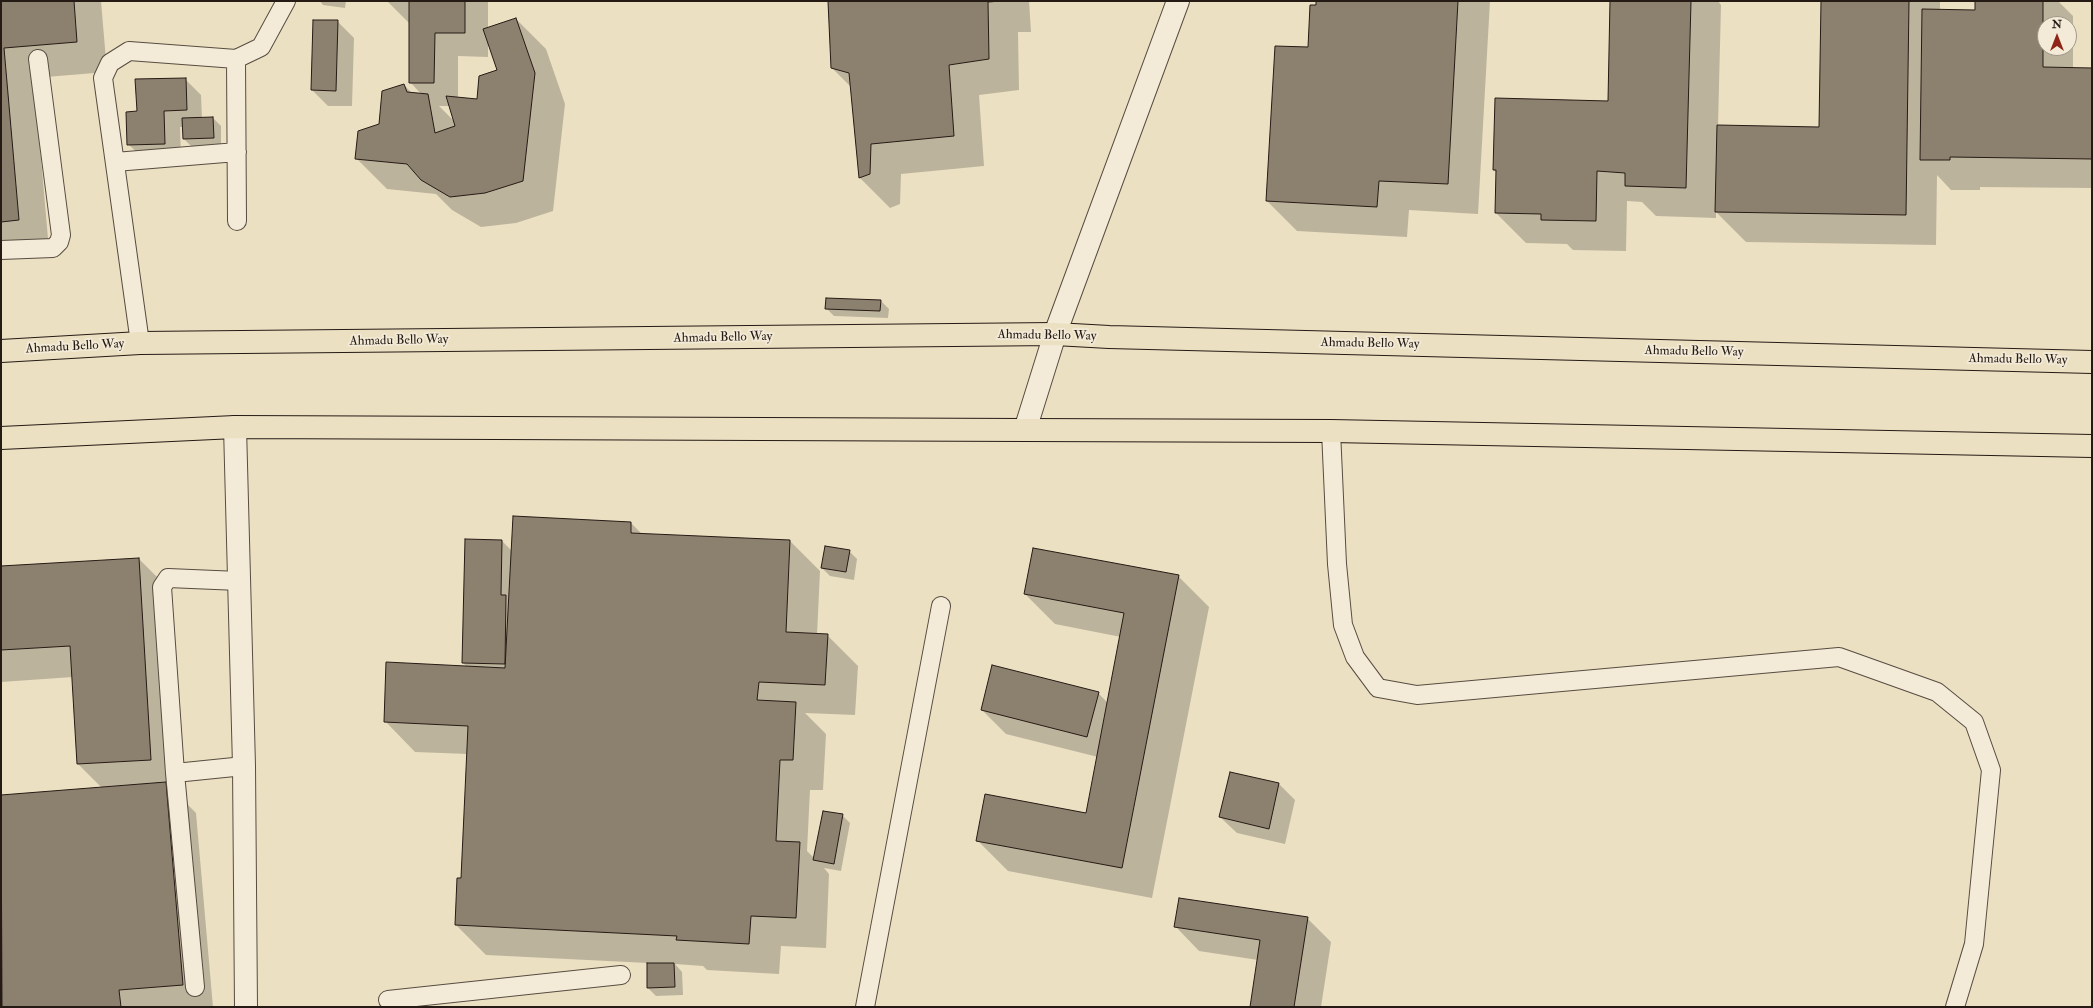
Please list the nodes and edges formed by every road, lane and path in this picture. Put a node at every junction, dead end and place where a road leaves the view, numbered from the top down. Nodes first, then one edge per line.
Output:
1 (286, 1) edge
2 (1178, 1) edge
3 (38, 60) dead end
4 (236, 60) junction
5 (237, 152) junction
6 (115, 162) junction
7 (237, 221) dead end
8 (1, 250) edge
9 (1055, 334) junction
10 (140, 343) junction
11 (1, 351) edge
12 (2092, 362) edge
13 (235, 427) junction
14 (1025, 430) junction
15 (1331, 431) junction
16 (1, 438) edge
17 (2092, 446) edge
18 (239, 581) junction
19 (941, 606) dead end
20 (244, 766) junction
21 (175, 773) junction
22 (621, 975) dead end
23 (195, 987) dead end
24 (388, 1000) dead end
25 (246, 1007) edge
26 (865, 1007) edge
27 (1955, 1007) edge

1 - 4 lane
2 - 9 street
3 - 8 lane
4 - 5 lane
4 - 6 lane
5 - 6 lane
5 - 7 lane
6 - 10 lane
9 - 10 main road, Ahmadu Bello Way
9 - 12 main road, Ahmadu Bello Way
9 - 14 street
10 - 11 main road, Ahmadu Bello Way
13 - 14 main road
13 - 16 main road
13 - 18 street
14 - 15 main road
15 - 17 main road
15 - 27 lane
18 - 20 street
18 - 21 lane
19 - 26 lane
20 - 21 lane
20 - 25 street
21 - 23 lane
22 - 24 lane

